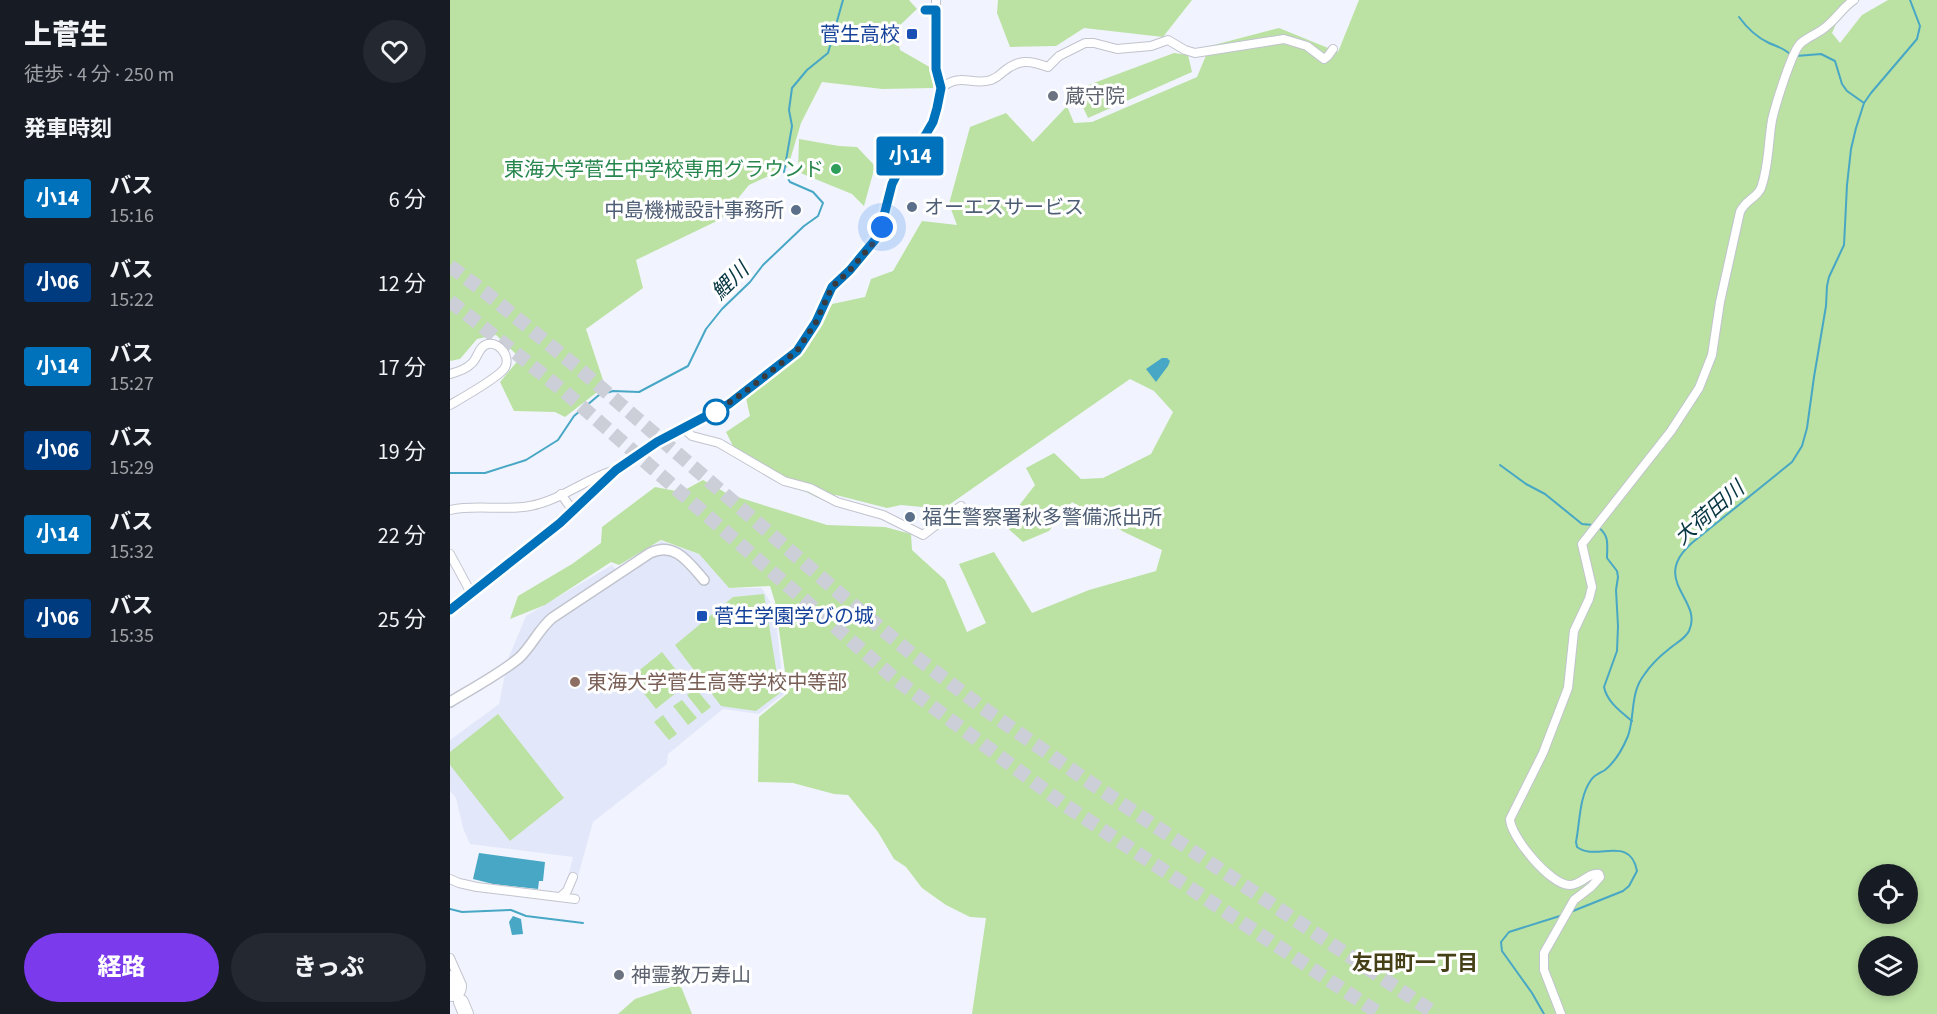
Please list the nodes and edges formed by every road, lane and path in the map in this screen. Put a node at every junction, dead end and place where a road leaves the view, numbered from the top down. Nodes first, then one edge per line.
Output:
1 (936, 0) edge
2 (1854, 0) edge
3 (1333, 49) dead end
4 (941, 88) junction
5 (450, 374) edge
6 (450, 405) edge
7 (682, 428) junction
8 (616, 470) junction
9 (561, 494) junction
10 (961, 506) dead end
11 (450, 510) edge
12 (573, 510) junction
13 (450, 554) edge
14 (704, 580) dead end
15 (471, 593) junction
16 (450, 610) edge
17 (450, 702) edge
18 (573, 878) dead end
19 (450, 879) edge
20 (560, 897) junction
21 (574, 899) dead end
22 (450, 958) edge
23 (456, 996) edge
24 (1561, 1014) edge

1 - 4 street
2 - 24 street
3 - 4 street
4 - 7 street
5 - 6 street
7 - 8 street
7 - 10 street
8 - 9 street
8 - 12 street
9 - 11 street
9 - 12 street
12 - 15 street
13 - 15 street
14 - 17 street
15 - 16 street
18 - 20 street
19 - 20 street
20 - 21 street
22 - 23 street

